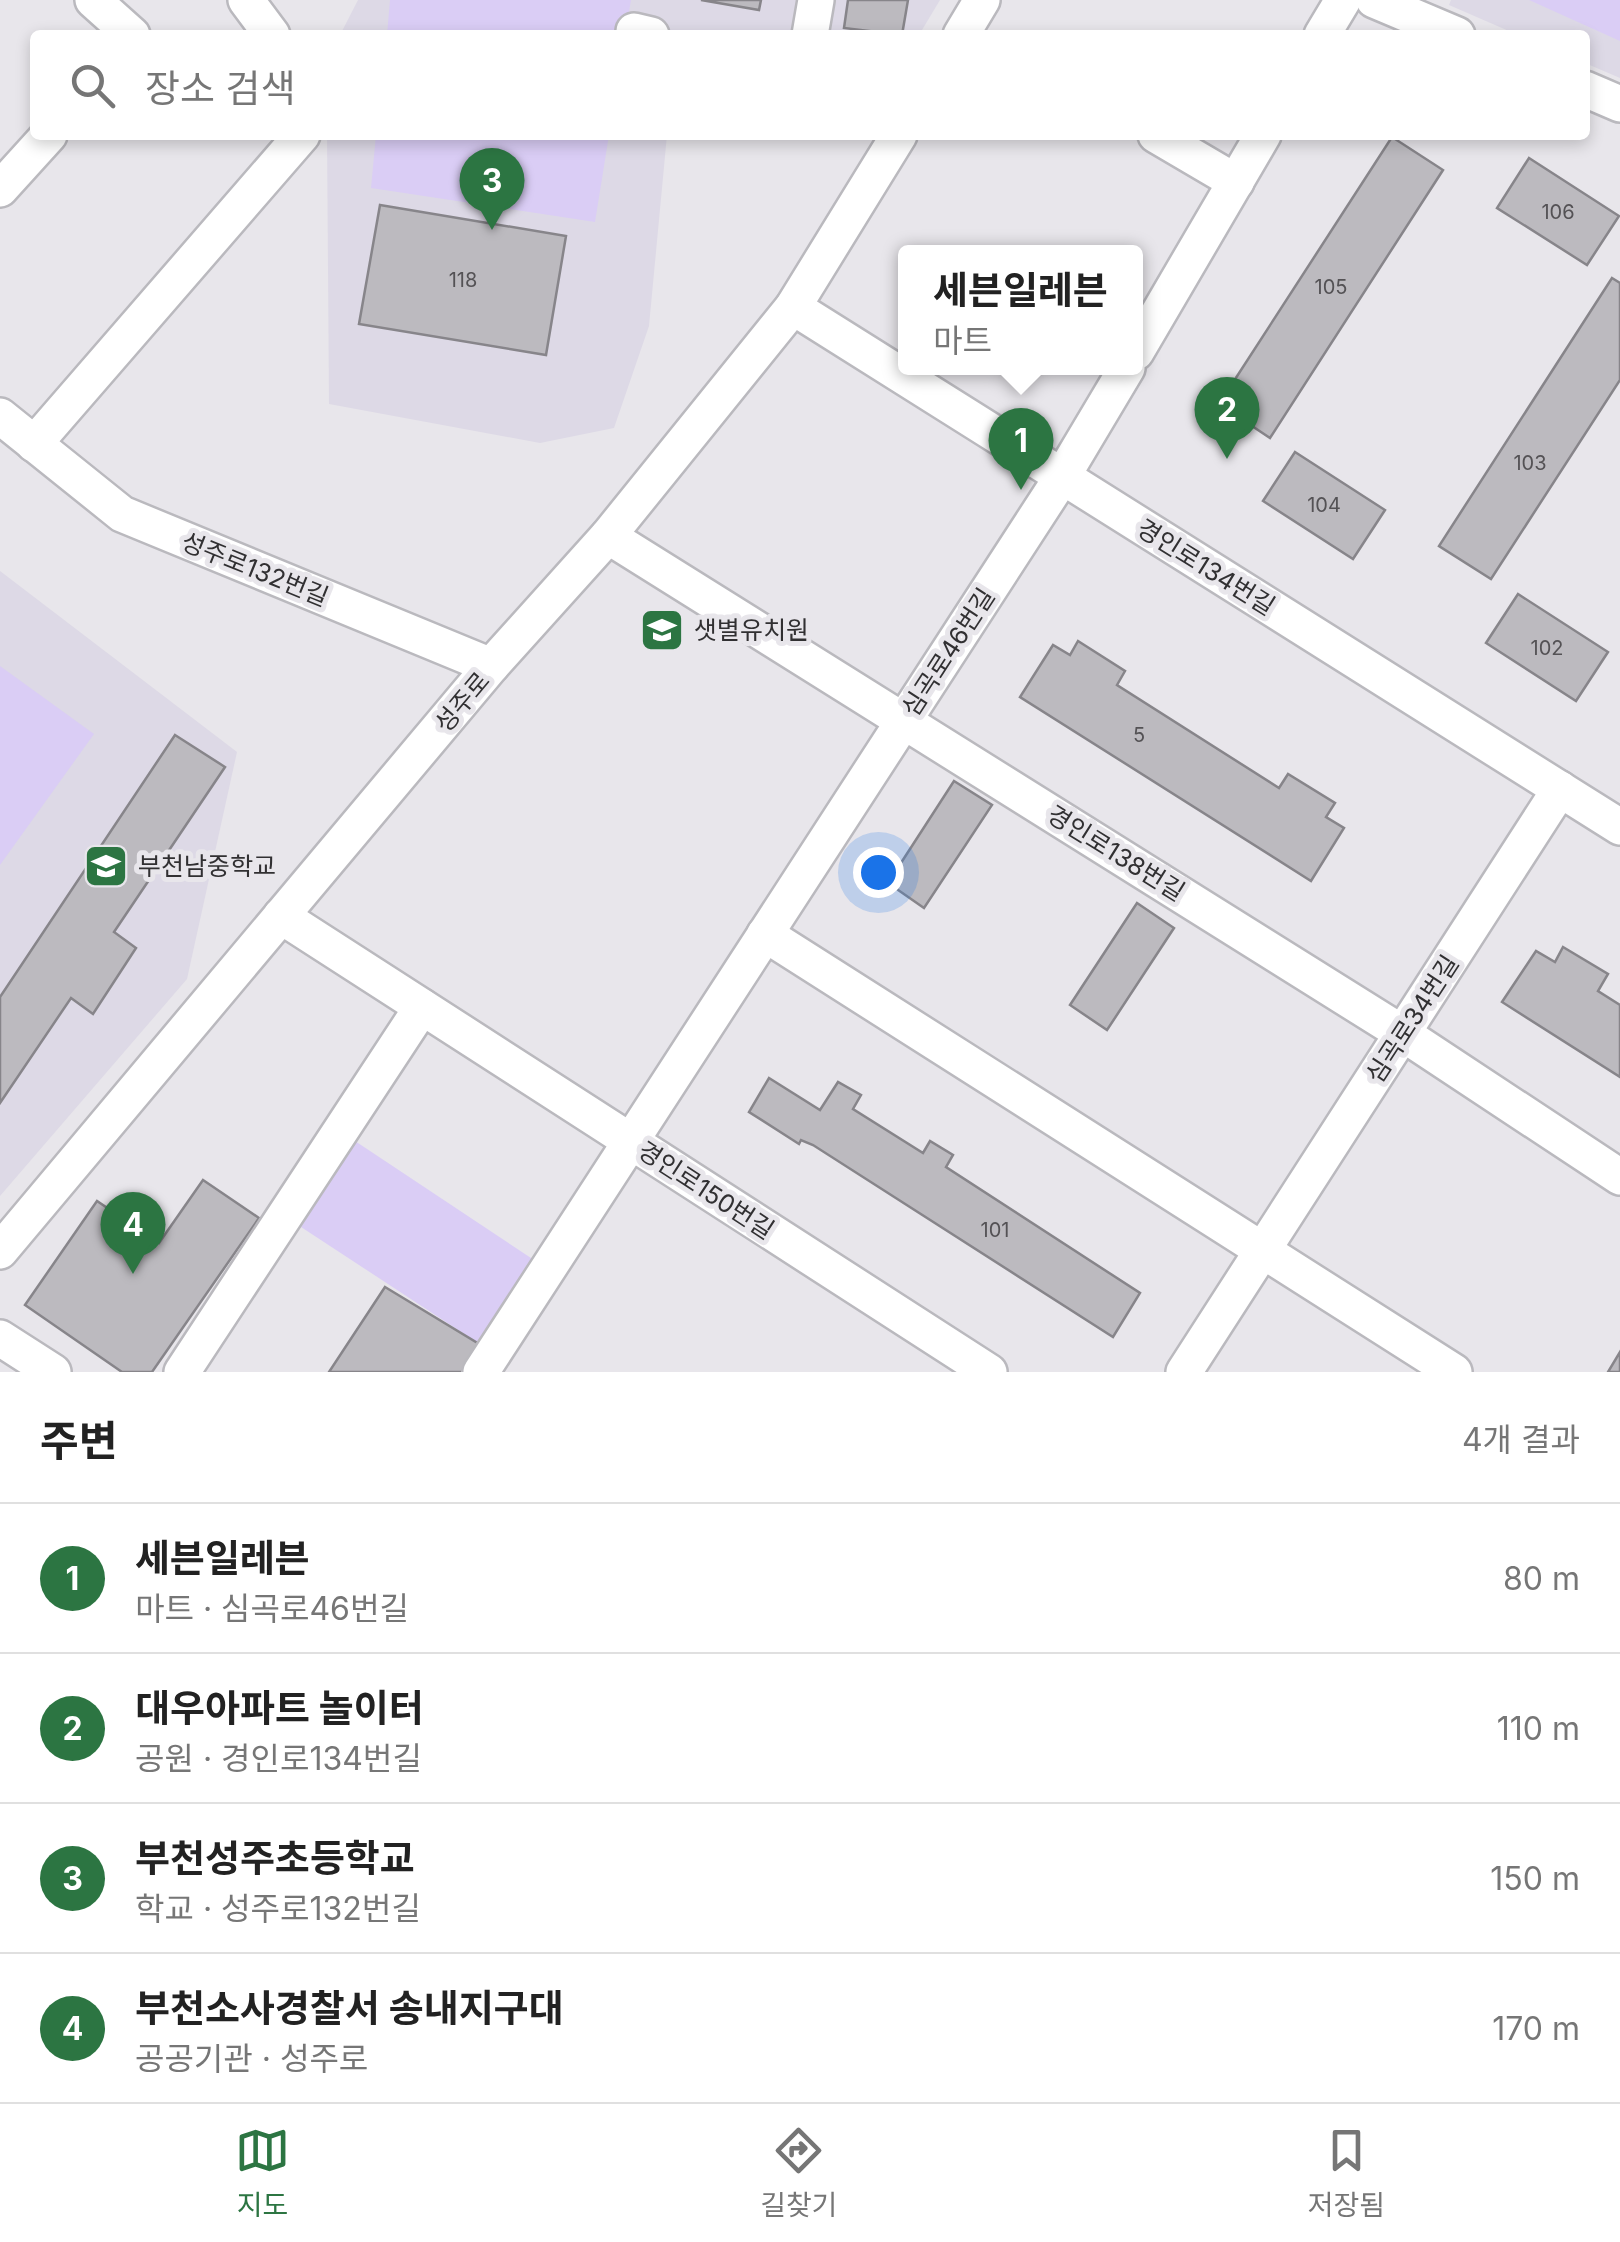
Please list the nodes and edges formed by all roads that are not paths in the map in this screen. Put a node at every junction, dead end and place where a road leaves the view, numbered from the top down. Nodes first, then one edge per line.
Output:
1 (93, 0) edge
2 (246, 0) edge
3 (816, 0) edge
4 (1343, 0) edge
5 (1374, 0) edge
6 (126, 30) edge
7 (268, 30) edge
8 (811, 30) edge
9 (1325, 30) edge
10 (1445, 30) edge
11 (1590, 91) edge
12 (1620, 104) edge
13 (43, 140) edge
14 (299, 140) edge
15 (896, 140) edge
16 (1165, 140) edge
17 (1261, 140) edge
18 (1236, 182) junction
19 (0, 188) edge
20 (792, 306) junction
21 (1143, 340) edge
22 (898, 373) edge
23 (901, 375) edge
24 (1123, 375) edge
25 (0, 416) edge
26 (34, 444) junction
27 (1062, 477) junction
28 (608, 536) junction
29 (492, 666) junction
30 (905, 719) junction
31 (1560, 789) junction
32 (1620, 826) edge
33 (281, 916) junction
34 (765, 934) junction
35 (422, 1007) junction
36 (1402, 1034) junction
37 (630, 1141) junction
38 (1620, 1176) edge
39 (1264, 1249) junction
40 (0, 1250) edge
41 (0, 1338) edge
42 (54, 1372) edge
43 (182, 1372) edge
44 (481, 1372) edge
45 (989, 1372) edge
46 (1184, 1372) edge
47 (1454, 1372) edge

1 - 6 street
2 - 7 street
3 - 8 street
4 - 9 street
5 - 10 street
11 - 12 street
13 - 19 street
14 - 26 street
15 - 20 street, 성주로
16 - 18 street
17 - 18 street
18 - 21 street
20 - 22 street, 경인로134번길
20 - 28 street, 성주로
23 - 27 street, 경인로134번길
24 - 27 street, 심곡로46번길
25 - 26 street, 성주로132번길
26 - 29 street, 성주로132번길
27 - 30 street, 심곡로46번길
27 - 31 street, 경인로134번길
28 - 29 street, 성주로
28 - 30 street, 경인로138번길
29 - 33 street, 성주로
30 - 34 street, 심곡로46번길
30 - 36 street, 경인로138번길
31 - 32 street, 경인로134번길
31 - 36 street, 심곡로34번길
33 - 35 street, 경인로150번길
33 - 40 street, 성주로
34 - 37 street, 심곡로46번길
34 - 39 street
35 - 37 street, 경인로150번길
35 - 43 street
36 - 38 street, 경인로138번길
36 - 39 street, 심곡로34번길
37 - 44 street, 심곡로46번길
37 - 45 street, 경인로150번길
39 - 46 street, 심곡로34번길
39 - 47 street
41 - 42 street

